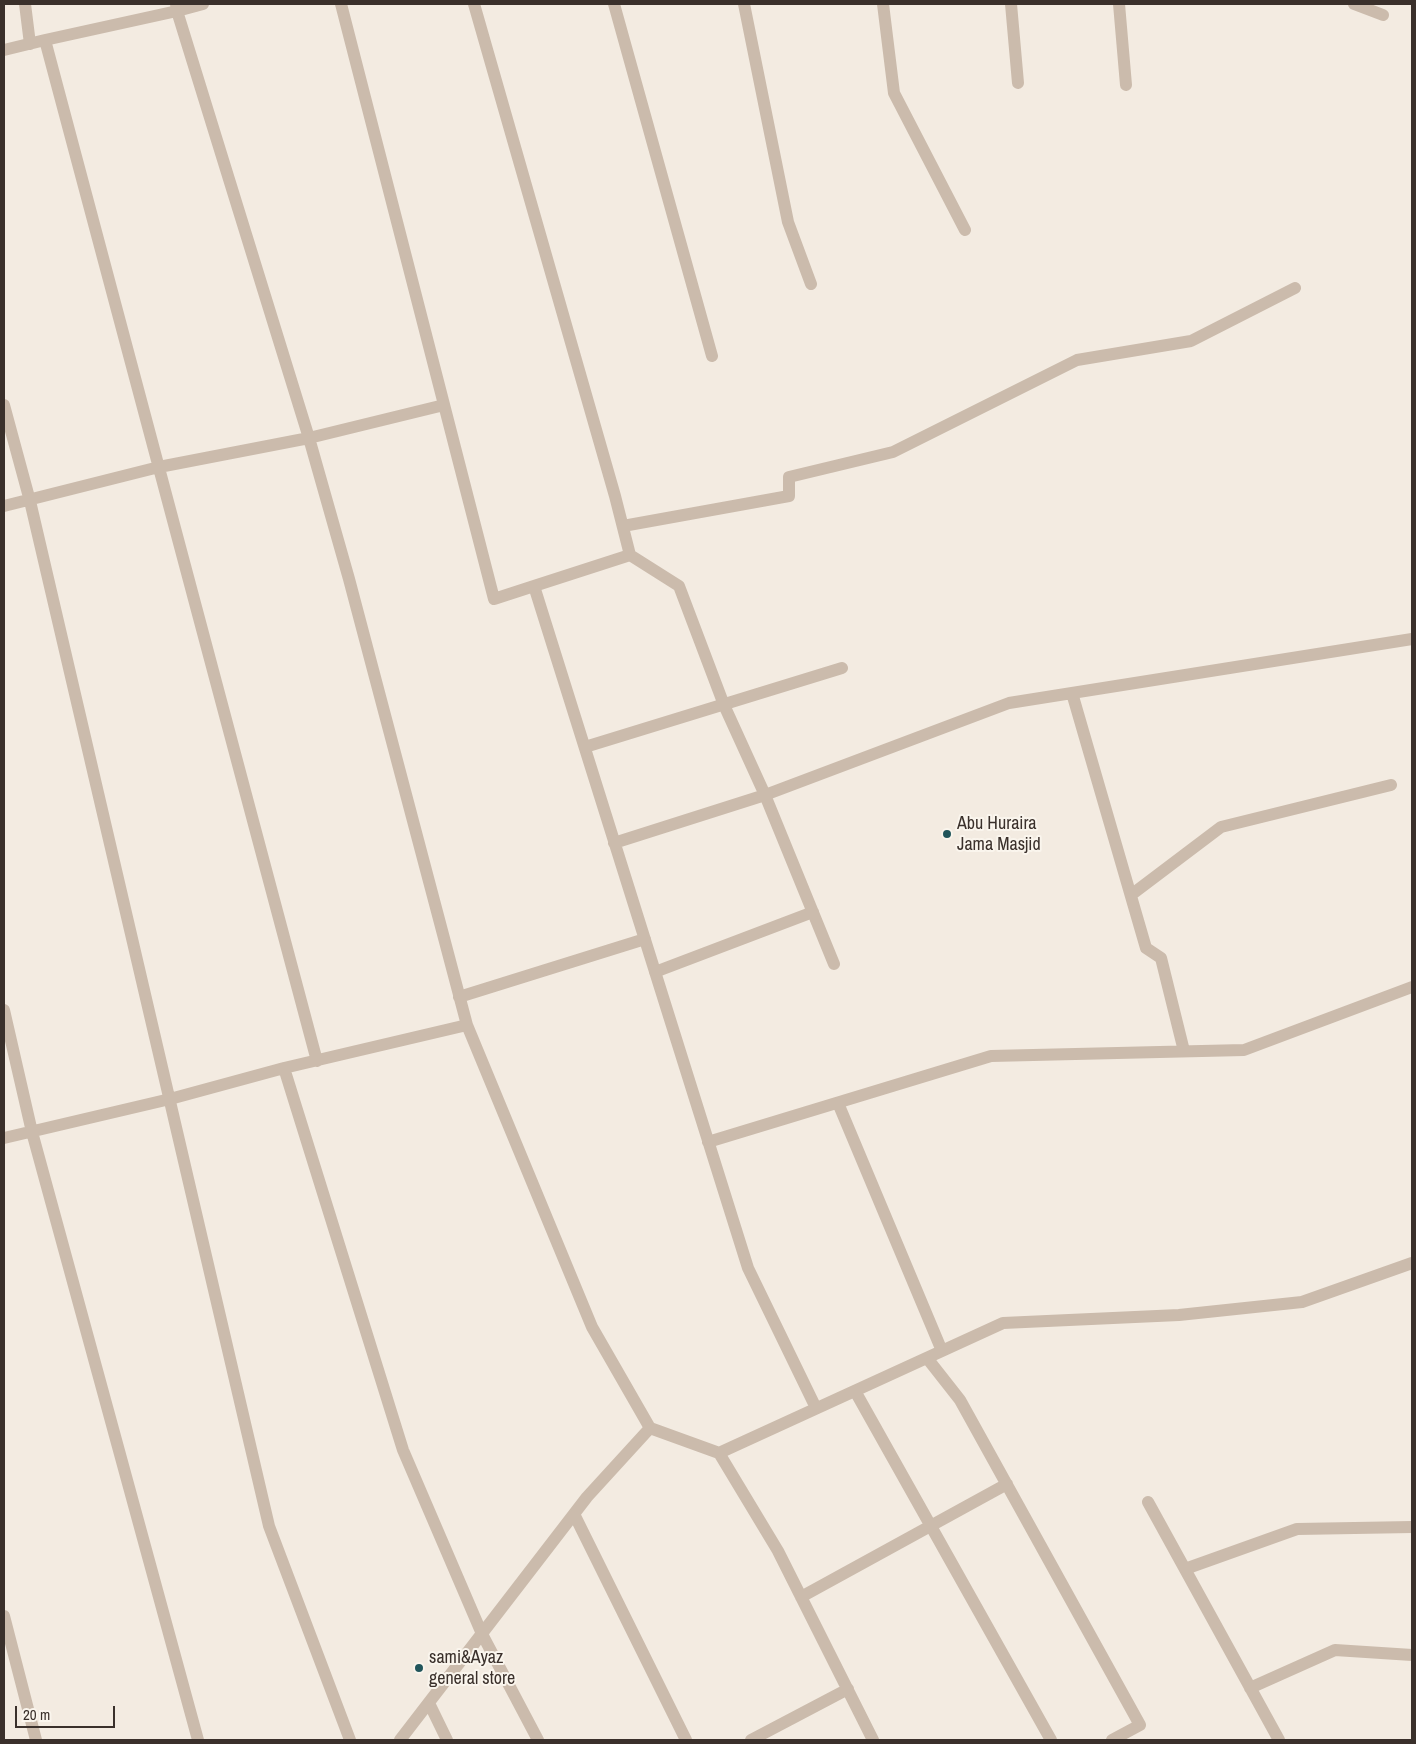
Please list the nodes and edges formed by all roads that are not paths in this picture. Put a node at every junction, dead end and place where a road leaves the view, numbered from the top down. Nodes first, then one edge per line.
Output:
1 (25, 4) edge
2 (203, 4) edge
3 (342, 4) edge
4 (474, 4) edge
5 (614, 4) edge
6 (744, 4) edge
7 (884, 4) edge
8 (1010, 4) edge
9 (1120, 4) edge
10 (1354, 4) edge
11 (177, 8) edge
12 (1383, 15) dead end
13 (45, 40) junction
14 (30, 44) junction
15 (4, 50) edge
16 (1018, 82) dead end
17 (1126, 85) dead end
18 (965, 230) dead end
19 (811, 284) dead end
20 (1295, 288) dead end
21 (712, 356) dead end
22 (4, 405) edge
23 (444, 405) junction
24 (309, 438) junction
25 (159, 467) junction
26 (30, 501) junction
27 (4, 506) edge
28 (622, 526) junction
29 (630, 555) junction
30 (534, 586) junction
31 (1412, 639) edge
32 (842, 668) dead end
33 (1072, 693) junction
34 (724, 705) junction
35 (585, 747) junction
36 (1392, 785) dead end
37 (764, 795) junction
38 (614, 843) junction
39 (1131, 895) junction
40 (813, 912) junction
41 (645, 939) junction
42 (834, 964) dead end
43 (655, 972) junction
44 (1412, 987) edge
45 (459, 997) junction
46 (4, 1010) edge
47 (467, 1025) junction
48 (1184, 1051) junction
49 (317, 1061) junction
50 (284, 1068) junction
51 (170, 1099) junction
52 (838, 1103) junction
53 (32, 1132) junction
54 (4, 1138) edge
55 (708, 1142) junction
56 (1412, 1263) edge
57 (942, 1351) junction
58 (927, 1358) junction
59 (855, 1391) junction
60 (816, 1408) junction
61 (650, 1428) junction
62 (719, 1454) junction
63 (1008, 1484) junction
64 (1148, 1502) dead end
65 (574, 1514) junction
66 (931, 1526) junction
67 (1412, 1527) edge
68 (1184, 1569) junction
69 (800, 1597) junction
70 (4, 1616) edge
71 (482, 1634) junction
72 (1412, 1655) edge
73 (1250, 1688) junction
74 (848, 1689) junction
75 (429, 1703) junction
76 (36, 1740) edge
77 (198, 1740) edge
78 (350, 1740) edge
79 (400, 1740) edge
80 (447, 1740) edge
81 (538, 1740) edge
82 (686, 1740) edge
83 (751, 1740) edge
84 (873, 1740) edge
85 (1051, 1740) edge
86 (1112, 1740) edge
87 (1279, 1740) edge

1 - 14 street
2 - 11 street
3 - 23 street
4 - 28 street
5 - 21 street
6 - 19 street
7 - 18 street
8 - 16 street
9 - 17 street
10 - 12 street
11 - 13 street
11 - 24 street
13 - 14 street
13 - 25 street
14 - 15 street
20 - 28 street
22 - 26 street
23 - 24 street
23 - 30 street
24 - 25 street
24 - 45 street
25 - 26 street
25 - 49 street
26 - 27 street
26 - 51 street
28 - 29 street
29 - 30 street
29 - 34 street
30 - 35 street
31 - 33 street
32 - 34 street
33 - 37 street
33 - 39 street
34 - 35 street
34 - 37 street
35 - 38 street
36 - 39 street
37 - 38 street
37 - 40 street
38 - 41 street
39 - 48 street
40 - 42 street
40 - 43 street
41 - 43 street
41 - 45 street
43 - 55 street
44 - 48 street
45 - 47 street
46 - 53 street
47 - 49 street
47 - 61 street
48 - 52 street
49 - 50 street
50 - 51 street
50 - 71 street
51 - 53 street
51 - 78 street
52 - 55 street
52 - 57 street
53 - 54 street
53 - 77 street
55 - 60 street
56 - 57 street
57 - 58 street
58 - 59 street
58 - 63 street
59 - 60 street
59 - 66 street
60 - 62 street
61 - 62 street
61 - 65 street
62 - 69 street
63 - 66 street
63 - 86 street
64 - 68 street
65 - 71 street
65 - 82 street
66 - 69 street
66 - 85 street
67 - 68 street
68 - 73 street
69 - 74 street
70 - 76 street
71 - 75 street
71 - 81 street
72 - 73 street
73 - 87 street
74 - 83 street
74 - 84 street
75 - 79 street
75 - 80 street

